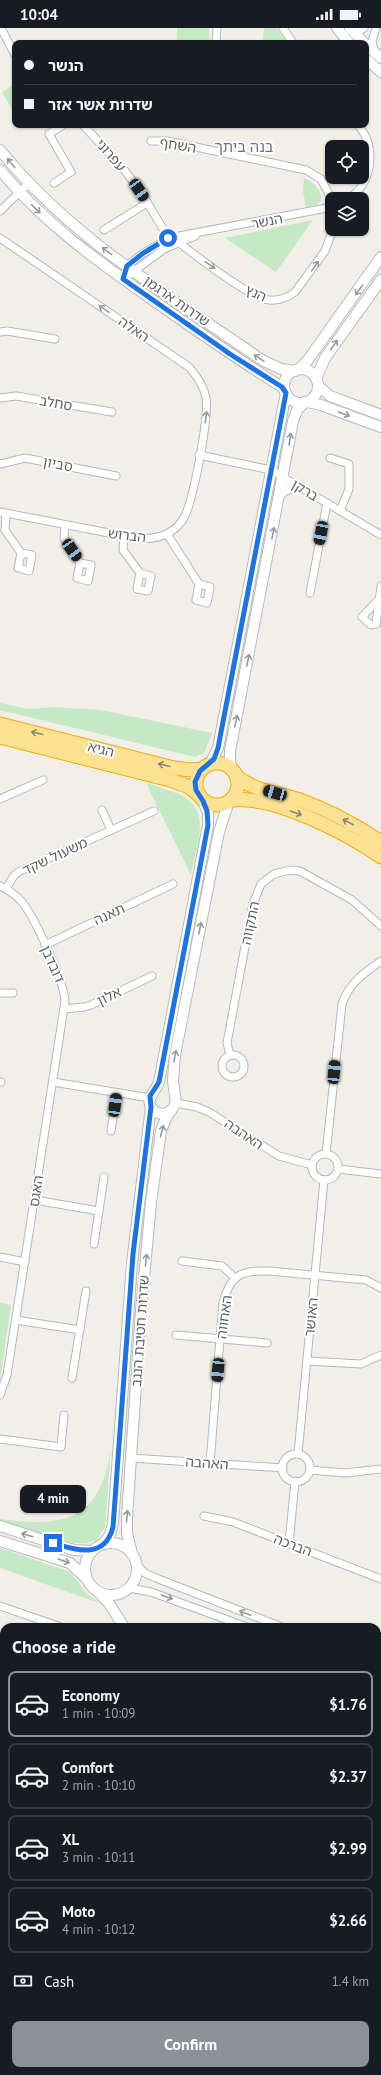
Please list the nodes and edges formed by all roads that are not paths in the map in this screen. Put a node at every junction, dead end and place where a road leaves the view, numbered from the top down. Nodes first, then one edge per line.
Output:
1 (1, 28) edge
2 (216, 28) edge
3 (284, 28) edge
4 (337, 28) edge
5 (364, 28) edge
6 (376, 28) edge
7 (351, 29) edge
8 (216, 40) edge
9 (291, 40) edge
10 (347, 40) edge
11 (361, 40) edge
12 (369, 47) edge
13 (12, 49) edge
14 (378, 55) edge
15 (369, 62) edge
16 (381, 72) edge
17 (58, 128) edge
18 (86, 128) edge
19 (360, 128) edge
20 (151, 141) dead end
21 (0, 150) edge
22 (0, 170) edge
23 (54, 182) dead end
24 (29, 183) junction
25 (327, 192) edge
26 (357, 192) edge
27 (20, 193) junction
28 (148, 203) junction
29 (325, 208) edge
30 (0, 211) edge
31 (104, 230) dead end
32 (202, 233) junction
33 (330, 236) edge
34 (0, 238) edge
35 (168, 238) junction
36 (179, 243) junction
37 (381, 257) edge
38 (131, 268) junction
39 (123, 279) junction
40 (381, 280) edge
41 (0, 332) edge
42 (55, 340) dead end
43 (296, 370) junction
44 (317, 382) junction
45 (286, 392) junction
46 (0, 398) edge
47 (306, 402) junction
48 (112, 412) dead end
49 (381, 414) edge
50 (381, 427) edge
51 (199, 455) junction
52 (330, 458) dead end
53 (0, 464) edge
54 (271, 470) junction
55 (116, 476) dead end
56 (283, 477) junction
57 (300, 487) junction
58 (280, 494) junction
59 (327, 503) junction
60 (340, 511) junction
61 (3, 513) edge
62 (65, 525) junction
63 (167, 534) junction
64 (381, 534) edge
65 (124, 536) junction
66 (21, 552) dead end
67 (80, 563) dead end
68 (140, 573) dead end
69 (199, 584) dead end
70 (381, 586) edge
71 (310, 593) dead end
72 (379, 599) dead end
73 (0, 724) edge
74 (0, 737) edge
75 (206, 766) junction
76 (235, 774) junction
77 (43, 780) dead end
78 (201, 798) junction
79 (0, 799) edge
80 (230, 800) junction
81 (102, 810) dead end
82 (154, 811) dead end
83 (111, 830) junction
84 (381, 842) edge
85 (381, 858) edge
86 (173, 884) dead end
87 (3, 888) edge
88 (381, 926) edge
89 (45, 945) junction
90 (381, 961) edge
91 (152, 976) dead end
92 (0, 993) edge
93 (13, 993) dead end
94 (64, 1009) junction
95 (230, 1055) dead end
96 (53, 1082) junction
97 (117, 1093) junction
98 (152, 1098) junction
99 (174, 1103) junction
100 (111, 1131) dead end
101 (326, 1154) junction
102 (312, 1165) junction
103 (338, 1169) junction
104 (381, 1174) edge
105 (104, 1177) dead end
106 (324, 1180) junction
107 (35, 1200) junction
108 (99, 1211) junction
109 (94, 1244) dead end
110 (0, 1257) edge
111 (182, 1261) dead end
112 (25, 1262) junction
113 (315, 1275) junction
114 (234, 1278) junction
115 (381, 1288) edge
116 (86, 1291) dead end
117 (16, 1320) junction
118 (80, 1330) junction
119 (176, 1335) dead end
120 (220, 1339) junction
121 (266, 1344) dead end
122 (381, 1355) edge
123 (307, 1361) junction
124 (72, 1378) dead end
125 (0, 1395) edge
126 (64, 1415) dead end
127 (0, 1440) edge
128 (298, 1454) junction
129 (131, 1458) junction
130 (210, 1463) junction
131 (283, 1468) junction
132 (381, 1469) edge
133 (310, 1470) junction
134 (295, 1482) junction
135 (204, 1516) dead end
136 (0, 1526) edge
137 (0, 1541) edge
138 (102, 1544) junction
139 (289, 1544) junction
140 (92, 1551) junction
141 (132, 1554) junction
142 (137, 1565) junction
143 (86, 1578) junction
144 (381, 1579) edge
145 (128, 1589) junction
146 (99, 1593) junction
147 (0, 1606) edge
148 (49, 1623) edge
149 (121, 1623) edge
150 (123, 1623) edge
151 (236, 1623) edge
152 (272, 1623) edge

1 - 13 street
2 - 8 street
3 - 9 street
4 - 10 street
5 - 7 street
6 - 14 street
7 - 11 street
12 - 14 street
15 - 16 street
17 - 23 street
18 - 28 street, עפרוני
19 - 26 street
20 - 25 street, השחף
24 -> 21 street, שדרות ארגמן
22 - 27 street, שדרות ארגמן
24 - 27 street
38 -> 24 street, שדרות ארגמן
27 - 30 street
27 -> 39 street, שדרות ארגמן
28 - 31 street
28 - 35 street, עפרוני
29 - 32 street, הנשר
32 - 35 street, הנשר
32 - 36 street, הנשר
36 -> 33 street, הנץ
51 -> 34 street, האלה
35 - 36 street
35 - 38 street, הנשר
36 - 38 street, הנשר
37 -> 43 street
38 - 39 street
43 -> 38 street, שדרות ארגמן
39 - 45 street, שדרות ארגמן
44 -> 40 street
41 - 42 street
43 - 44 street
43 - 45 street
44 - 47 street
44 - 49 street
45 - 47 street
45 - 54 street
46 - 48 street, סחלב
47 -> 50 street
56 -> 47 street
51 - 54 street, ברקן
51 - 63 street, הברוש
52 - 60 street
53 - 55 street, סביון
54 - 56 street, ברקן
54 - 75 street
56 - 57 street, ברקן
56 - 58 street
57 - 58 street
57 - 59 street, ברקן
76 -> 58 street
59 - 60 street, ברקן
59 - 71 street
60 - 64 street, ברקן
61 - 62 street, הברוש
61 - 66 street
62 - 65 street, הברוש
62 - 67 street
63 - 65 street, הברוש
63 - 69 street
65 - 68 street
70 - 72 street
75 -> 73 highway, הגיא
74 - 78 highway, הגיא
75 - 76 highway
75 - 78 highway
76 - 80 highway
84 -> 76 highway
77 - 79 street
78 - 80 highway
78 - 98 street, שדרות חטיבת הנגב
80 -> 85 highway
99 -> 80 street
81 - 83 street
82 - 83 street, משעול שקד
83 - 87 street, משעול שקד
86 - 89 street, תאנה
87 - 89 street, דובדבן
88 - 95 street, התקווה
89 - 94 street, דובדבן
90 - 101 street
91 - 94 street, אלון
92 - 93 street
94 - 96 street, דובדבן
96 - 97 street
96 - 107 street, האגס
97 - 98 street
97 - 100 street
98 - 99 street
98 - 99 street
98 - 138 street, שדרות חטיבת הנגב
99 - 102 street, האהבה
129 -> 99 street, שדרות חטיבת הנגב
101 - 102 street
101 - 103 street
102 - 106 street
103 - 104 street
103 - 106 street
105 - 108 street
106 - 113 street, האושר
107 - 108 street
107 - 112 street, האגס
108 - 109 street
110 - 112 street
111 - 114 street
112 - 117 street, האגס
113 - 114 street, האחווה
113 - 115 street, האחווה
113 - 123 street, האושר
114 - 120 street, האחווה
116 - 118 street
117 - 118 street
117 - 125 street, האגס
118 - 124 street
119 - 120 street
120 - 121 street
120 - 130 street, האחווה
122 - 123 street
123 - 128 street, האושר
126 - 127 street
128 - 131 street
128 - 133 street
129 - 130 street, האהבה
141 -> 129 street, שדרות חטיבת הנגב
130 - 131 street, האהבה
131 - 134 street
132 - 133 street
133 - 134 street
134 - 139 street
135 - 139 street, הברכה
140 -> 136 street
137 -> 143 street
138 - 140 street
138 - 141 street
139 - 144 street, הברכה
140 - 143 street
141 - 142 street
142 - 145 street
152 -> 142 street
143 - 146 street
145 - 146 street
145 - 150 street
145 -> 151 street
146 - 149 street
147 - 148 street

